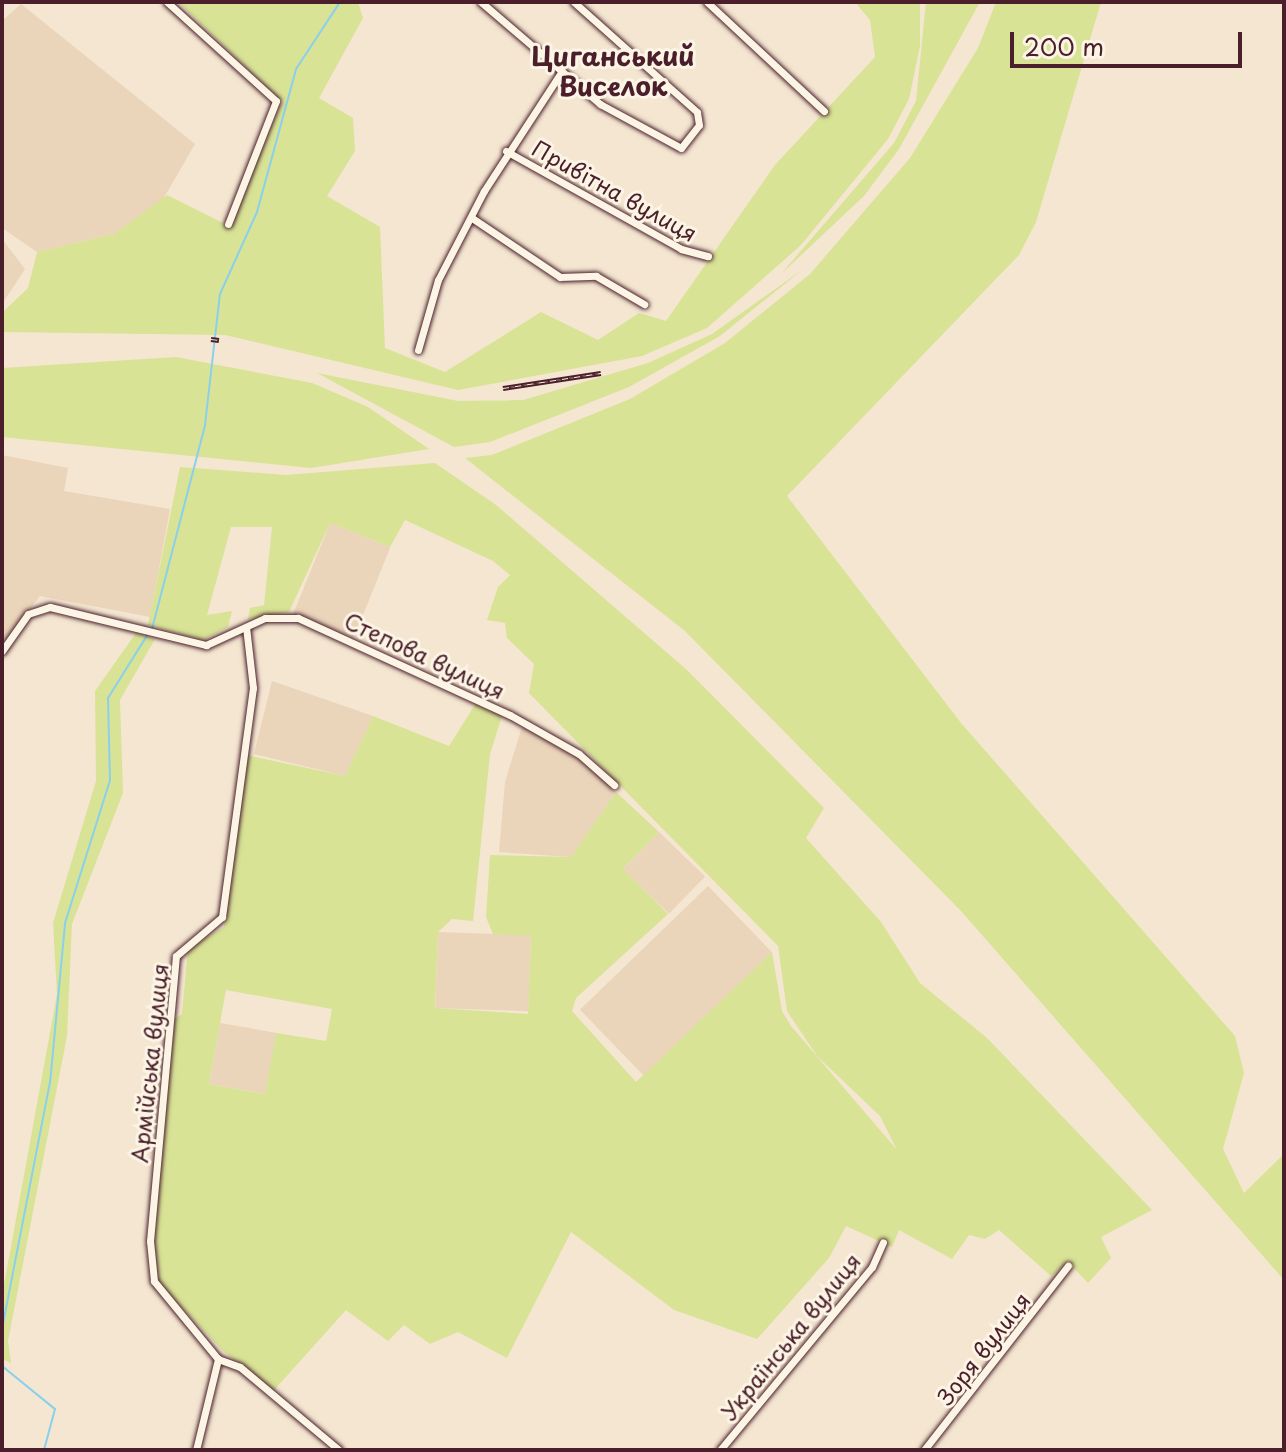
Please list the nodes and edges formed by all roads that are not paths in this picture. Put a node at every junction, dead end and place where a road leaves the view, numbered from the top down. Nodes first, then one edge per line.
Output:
1 (167, 2) edge
2 (481, 2) edge
3 (574, 2) edge
4 (707, 2) edge
5 (562, 71) junction
6 (824, 111) dead end
7 (506, 151) junction
8 (472, 218) junction
9 (228, 224) dead end
10 (708, 256) dead end
11 (644, 304) dead end
12 (418, 350) dead end
13 (246, 627) junction
14 (2, 651) edge
15 (614, 785) dead end
16 (883, 1242) dead end
17 (1068, 1266) dead end
18 (218, 1359) junction
19 (196, 1450) edge
20 (339, 1450) edge
21 (720, 1450) edge
22 (924, 1450) edge

1 - 9 street
2 - 5 street
3 - 5 street
4 - 6 street
5 - 7 street
7 - 8 street
7 - 10 street, Привітна вулиця
8 - 11 street
8 - 12 street
13 - 14 street, Степова вулиця
13 - 15 street, Степова вулиця
13 - 18 street, Армійська вулиця
16 - 21 street, Українська вулиця
17 - 22 street, Зоря вулиця
18 - 19 street
18 - 20 street

